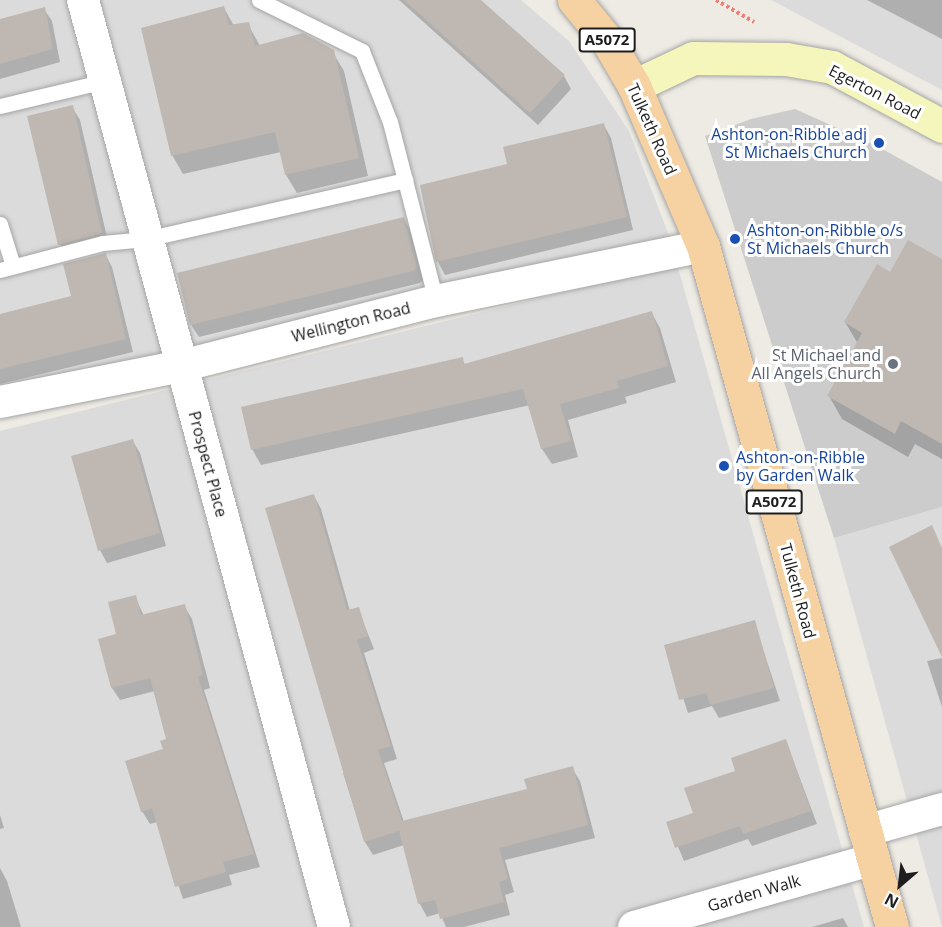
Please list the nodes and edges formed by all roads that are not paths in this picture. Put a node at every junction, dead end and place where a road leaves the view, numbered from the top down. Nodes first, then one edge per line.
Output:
1 (83, 0) edge
2 (259, 0) edge
3 (574, 0) edge
4 (105, 81) junction
5 (634, 86) junction
6 (0, 106) edge
7 (942, 126) edge
8 (405, 180) junction
9 (0, 224) edge
10 (146, 239) junction
11 (703, 246) junction
12 (7, 268) edge
13 (436, 301) junction
14 (181, 366) junction
15 (0, 402) edge
16 (942, 809) edge
17 (870, 845) junction
18 (334, 927) edge
19 (634, 927) edge
20 (892, 927) edge

1 - 4 street, Prospect Place
2 - 8 lane
3 - 5 main road, Tulketh Road / A5072
4 - 6 lane
4 - 10 street, Prospect Place
5 - 7 street, Egerton Road
5 - 11 main road, Tulketh Road / A5072
8 - 10 lane
8 - 13 lane
9 - 12 lane
10 - 12 lane
10 - 14 street, Prospect Place
11 - 13 street, Wellington Road
11 - 17 main road, Tulketh Road / A5072
13 - 14 street, Wellington Road
14 - 15 street, Wellington Road
14 - 18 street, Prospect Place
16 - 17 street, Garden Walk
17 - 19 street, Garden Walk
17 - 20 main road, Tulketh Road / A5072

